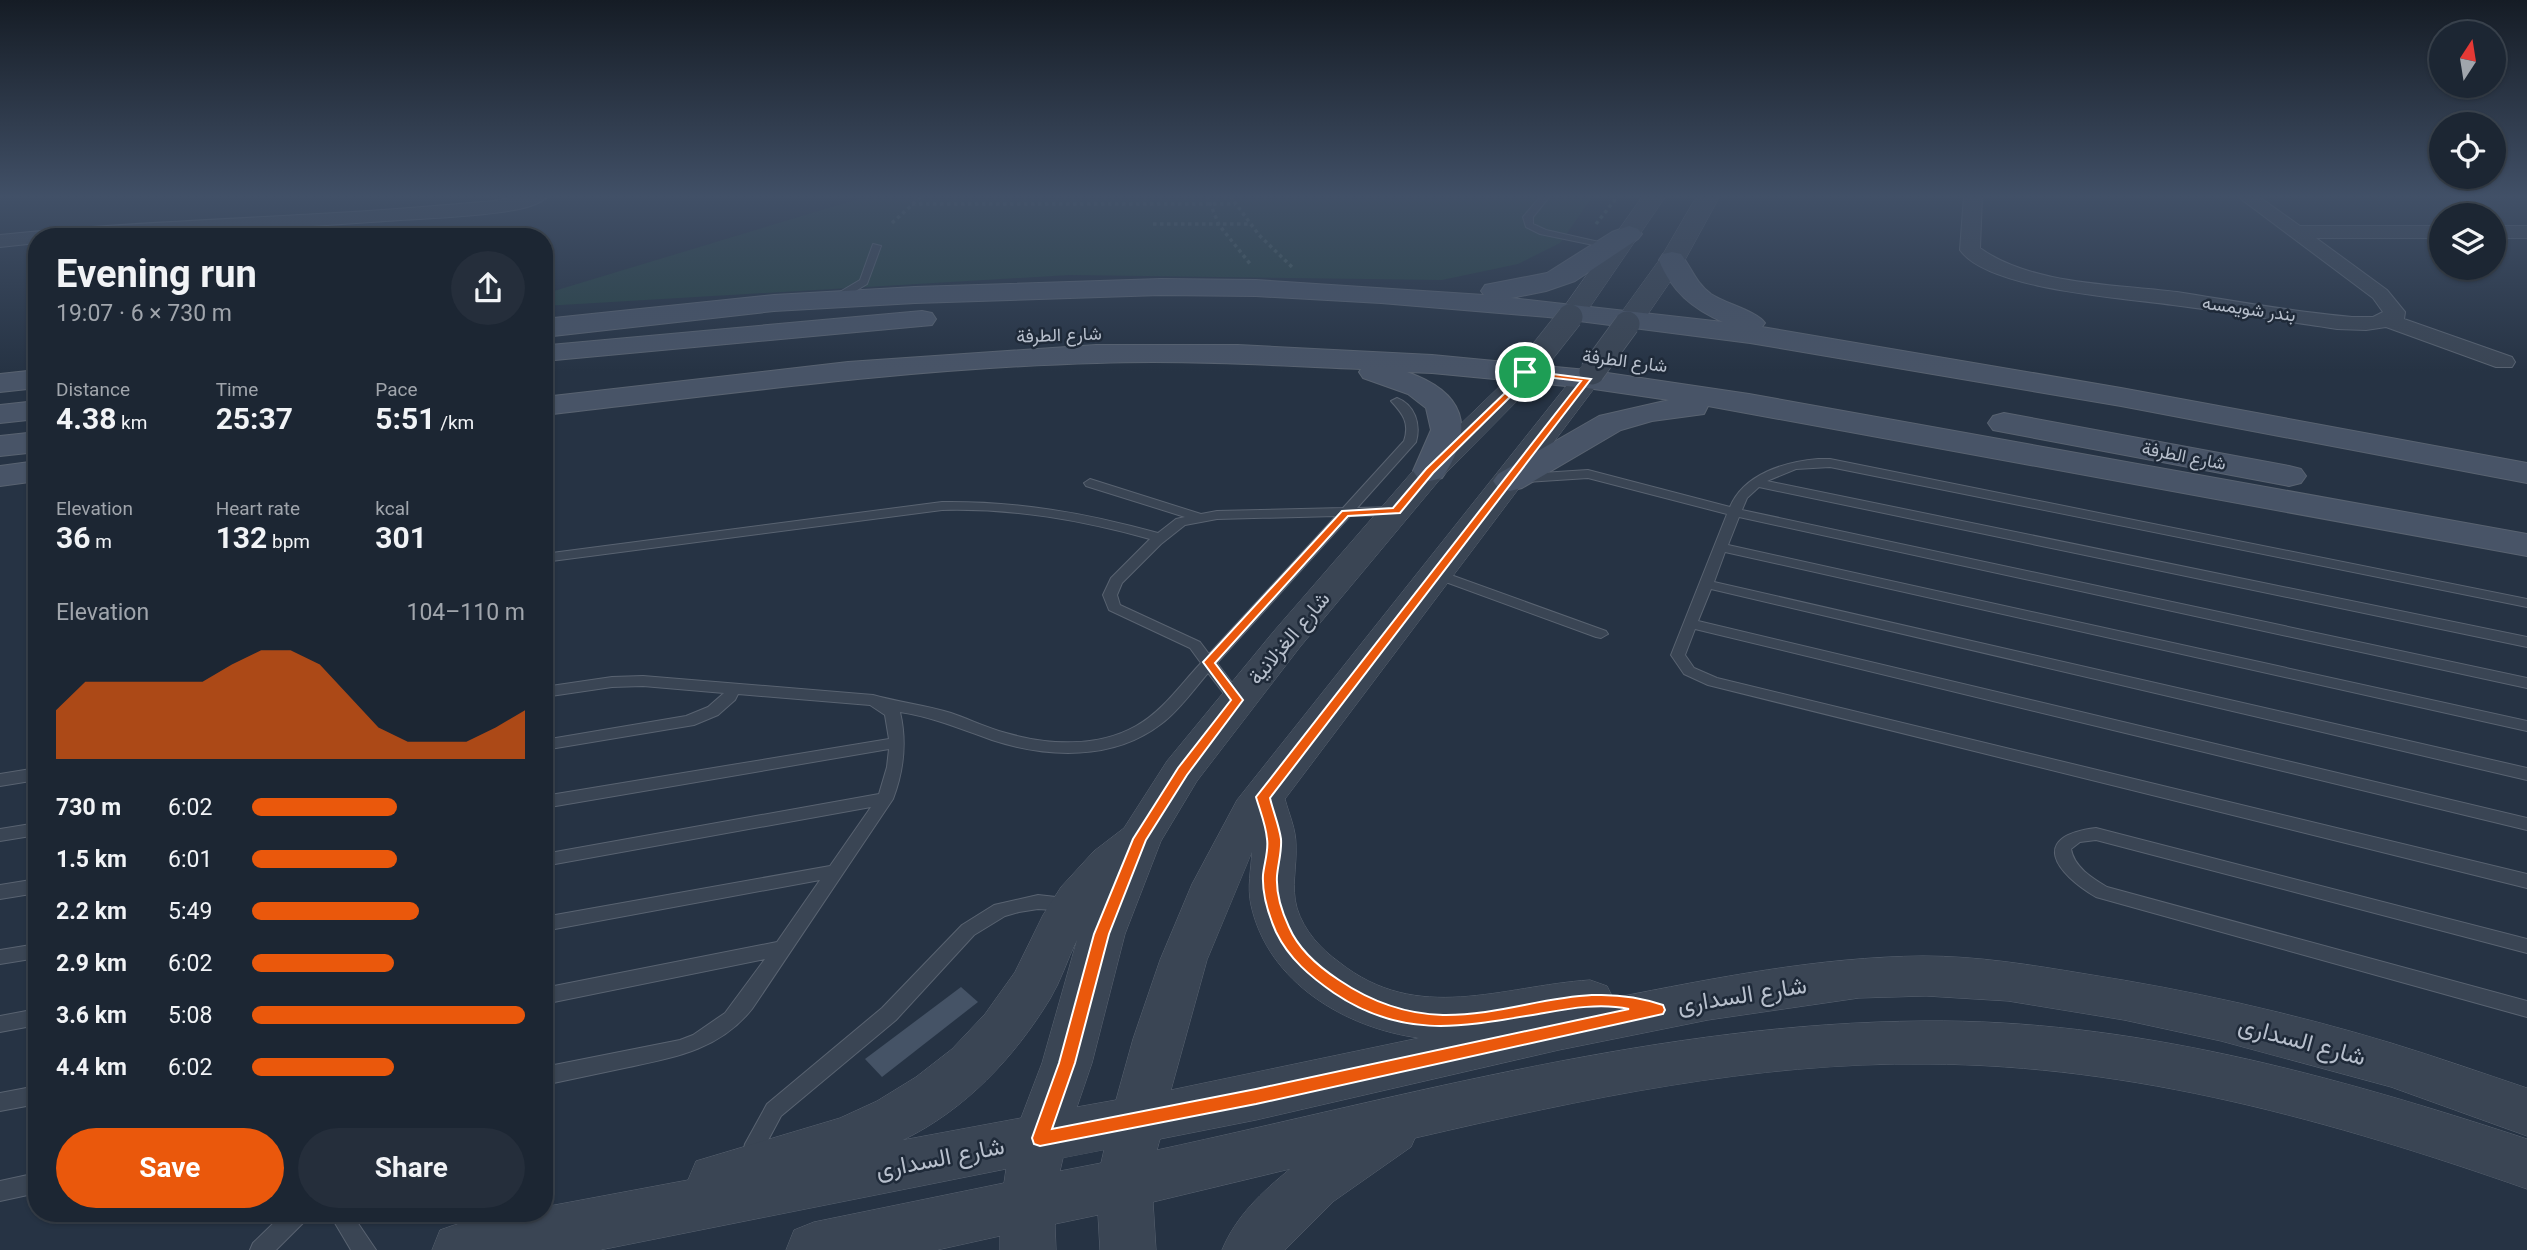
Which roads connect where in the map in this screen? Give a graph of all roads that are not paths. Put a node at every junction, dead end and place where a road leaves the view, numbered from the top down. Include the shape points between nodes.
1 (873, 254) edge
2 (1585, 254) edge
3 (1615, 254) edge
4 (1675, 254) edge
5 (1976, 254) edge
6 (2326, 254) edge
7 (1672, 260) junction
8 (864, 282) junction
9 (908, 295) junction
10 (1381, 295) junction
11 (837, 298) junction
12 (1572, 315) junction
13 (1629, 321) junction
14 (2389, 321) junction
15 (553, 327) edge
16 (553, 343) edge
17 (553, 353) edge
18 (1881, 356) junction
19 (1304, 357) junction
20 (2504, 362) dead end
21 (1529, 369) junction
22 (1589, 376) junction
23 (28, 380) edge
24 (0, 383) edge
25 (553, 383) edge
26 (1397, 401) dead end
27 (1749, 403) junction
28 (553, 405) edge
29 (28, 411) edge
30 (0, 414) edge
31 (28, 443) edge
32 (0, 446) edge
33 (1562, 449) junction
34 (1430, 471) junction
35 (28, 472) edge
36 (2527, 472) edge
37 (1588, 474) junction
38 (0, 476) edge
39 (1510, 481) junction
40 (1757, 482) junction
41 (1090, 483) dead end
42 (2527, 490) edge
43 (1396, 511) junction
44 (1733, 512) junction
45 (1345, 513) junction
46 (1200, 518) junction
47 (2527, 524) edge
48 (1160, 538) junction
49 (2527, 545) edge
50 (1719, 547) junction
51 (553, 557) edge
52 (1437, 574) junction
53 (1704, 584) junction
54 (2527, 603) edge
55 (1689, 623) junction
56 (1601, 635) dead end
57 (2527, 642) edge
58 (1209, 662) junction
59 (2527, 683) edge
60 (733, 688) junction
61 (553, 691) edge
62 (1237, 700) junction
63 (884, 705) junction
64 (2527, 726) edge
65 (895, 743) junction
66 (553, 744) edge
67 (2527, 774) edge
68 (28, 775) edge
69 (0, 780) edge
70 (1263, 797) junction
71 (885, 799) junction
72 (553, 800) edge
73 (2527, 824) edge
74 (28, 830) edge
75 (0, 835) edge
76 (1140, 839) junction
77 (553, 858) edge
78 (836, 871) junction
79 (2527, 881) edge
80 (28, 887) edge
81 (0, 892) edge
82 (1073, 905) junction
83 (553, 922) edge
84 (2527, 946) edge
85 (783, 948) junction
86 (28, 952) edge
87 (0, 957) edge
88 (553, 994) edge
89 (2527, 1009) edge
90 (1657, 1010) junction
91 (28, 1019) edge
92 (0, 1024) edge
93 (553, 1074) edge
94 (28, 1097) edge
95 (0, 1102) edge
96 (1423, 1112) junction
97 (2527, 1112) edge
98 (1138, 1120) junction
99 (1040, 1138) junction
100 (2527, 1164) edge
101 (749, 1170) junction
102 (1125, 1184) junction
103 (28, 1185) edge
104 (0, 1191) edge
105 (648, 1214) junction
106 (290, 1222) edge
107 (344, 1222) edge
108 (1028, 1226) edge
109 (261, 1250) edge
110 (365, 1250) edge
111 (460, 1250) edge
112 (814, 1250) edge
113 (1128, 1250) edge
114 (1250, 1250) edge

1 - 8 lane
2 - 10 main road via 1573,271 1521,288
3 - 12 street, شارع الغزلانية
4 - 7 street
5 - 14 street, بندر شويمسه via 2018,273 2066,283 2337,322 2364,325
6 - 14 street via 2380,294 2394,312
7 - 13 street
7 - 18 main road via 1692,294 1725,312
8 - 9 lane
8 - 11 lane
9 - 10 main road via 1175,287
9 - 11 main road
9 - 16 main road
10 - 12 main road
11 - 15 main road
12 - 13 main road
12 - 21 street, شارع الغزلانية, bridge
13 - 18 main road via 1750,334
13 - 22 street, bridge
14 - 20 street
17 - 42 main road, شارع الطرفة via 959,316 1192,310 1364,315 1584,333 1757,357
18 - 36 main road
19 - 21 main road
19 - 28 main road via 1096,354 971,361
19 - 34 main road via 1395,377 1432,397 1447,425
21 - 22 main road
21 - 34 street, شارع الغزلانية
22 - 27 main road
22 - 39 street
23 - 24 main road
25 - 47 main road, شارع الطرفة via 853,348 1010,336 1273,334 1415,342 1584,356 1838,392
26 - 45 lane via 1414,426 1410,442
27 - 33 main road via 1650,412 1610,423
27 - 49 main road
29 - 30 main road
31 - 32 main road
33 - 37 lane
33 - 39 main road
34 - 43 street, شارع الغزلانية
35 - 38 main road
37 - 39 lane
37 - 44 lane
39 - 52 street
40 - 44 lane via 1741,496
40 - 54 lane via 1795,464 1830,463
40 - 57 lane
41 - 46 lane
43 - 45 lane
43 - 62 street, شارع الغزلانية
44 - 50 lane
44 - 59 lane
45 - 46 lane
45 - 58 lane
46 - 48 lane via 1181,522
48 - 51 lane via 1086,516 979,504
48 - 58 lane via 1116,581 1110,595 1114,607 1195,645
50 - 53 lane
50 - 64 lane
52 - 56 lane
52 - 70 street
53 - 55 lane
53 - 67 lane
55 - 73 lane
55 - 79 lane via 1678,655 1700,678
58 - 62 lane
58 - 63 lane via 1142,732 1098,746 1028,744 940,715
60 - 61 lane via 628,681
60 - 63 lane via 860,698
60 - 66 lane via 723,704 689,721
62 - 76 street, شارع الغزلانية via 1182,771
63 - 65 lane via 894,722
65 - 71 lane via 895,772
65 - 72 lane
68 - 69 lane
70 - 90 street via 1274,840 1270,879 1274,906 1283,931 1317,973 1359,1001 1418,1019 1444,1021 1577,1000 1622,1002
70 - 98 street via 1224,860 1196,922
71 - 77 lane
71 - 78 lane
74 - 75 lane
76 - 82 street via 1114,857
76 - 99 street, شارع الغزلانية via 1102,934 1067,1063
78 - 83 lane
78 - 85 lane
80 - 81 lane
82 - 101 street via 1017,1011 972,1064 938,1091 861,1137
82 - 101 lane via 1019,905 1000,910 968,930 889,1014 774,1111 755,1144
84 - 89 lane via 2096,834 2072,837 2063,852 2074,874 2102,892
85 - 88 lane
85 - 93 lane via 737,1013 713,1034 680,1048
86 - 87 lane
90 - 97 street, شارع السدارى via 1859,978 2008,981 2258,1029 2391,1065
90 - 98 street, شارع السدارى
91 - 92 lane
94 - 95 lane
96 - 100 street via 1640,1066 1766,1050 1866,1043 1987,1044 2140,1061 2296,1092
96 - 102 street
96 - 114 street via 1360,1149 1294,1198
98 - 99 street, شارع السدارى
98 - 102 street
99 - 105 street, شارع السدارى
99 - 108 street, شارع الغزلانية
101 - 105 street via 708,1180
102 - 108 street
102 - 113 street
103 - 104 lane
105 - 111 street, شارع السدارى
106 - 109 lane
107 - 110 lane
108 - 112 street

